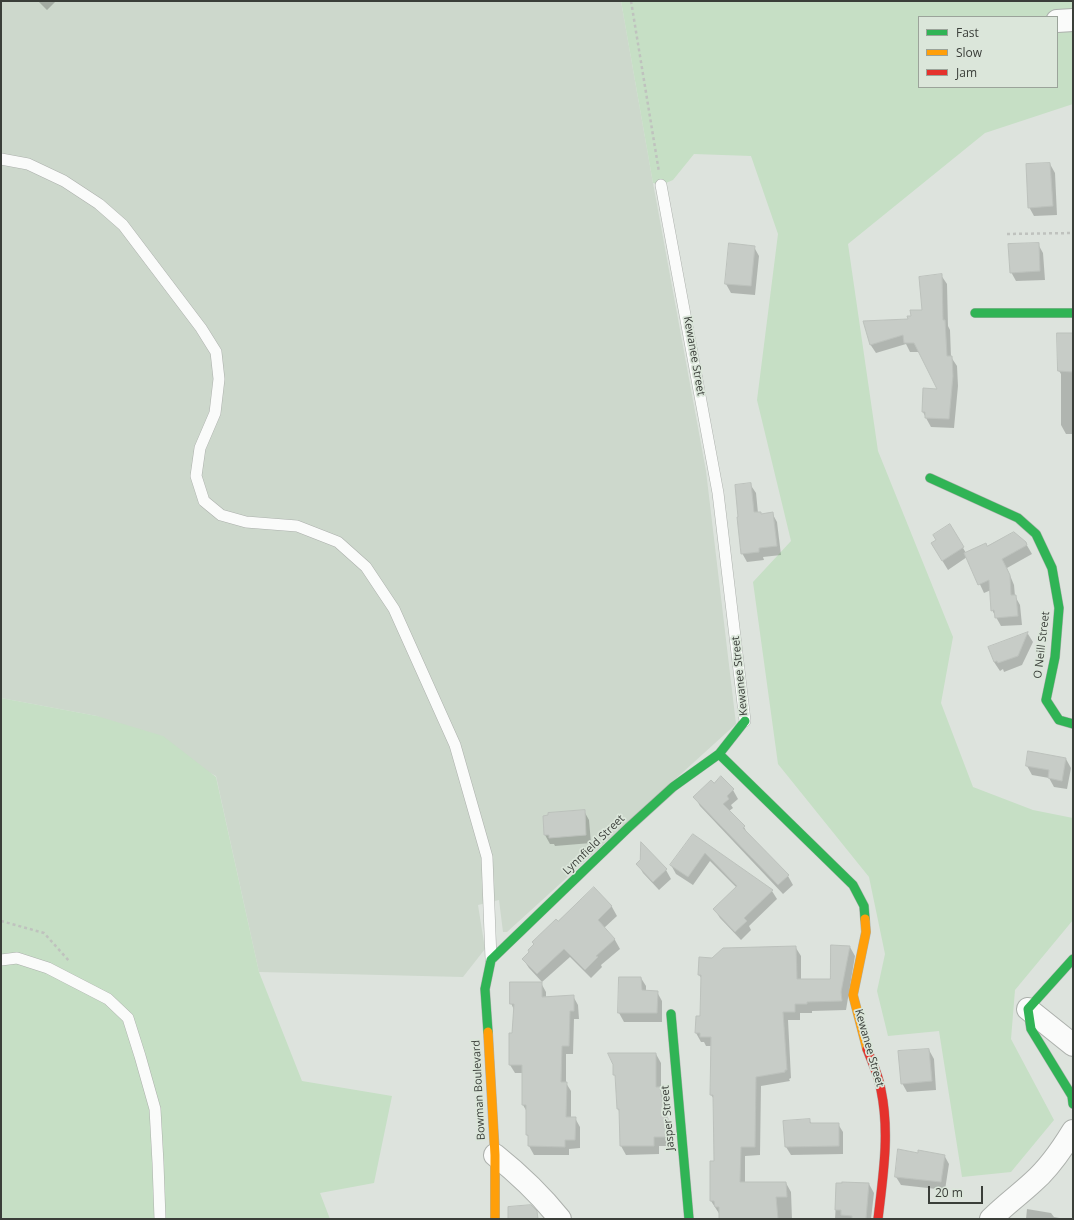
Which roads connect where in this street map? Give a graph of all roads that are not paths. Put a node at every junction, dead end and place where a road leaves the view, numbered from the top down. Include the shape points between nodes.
1 (1073, 20) edge
2 (1058, 21) edge
3 (1, 159) edge
4 (662, 185) road end
5 (975, 313) dead end
6 (1073, 313) edge
7 (930, 478) dead end
8 (745, 721) joint
9 (1073, 724) edge
10 (719, 754) junction
11 (1073, 959) edge
12 (1, 960) edge
13 (490, 960) junction
14 (1028, 1009) junction
15 (671, 1014) dead end
16 (1073, 1045) edge
17 (1073, 1104) edge
18 (1073, 1131) edge
19 (495, 1155) junction
20 (160, 1219) edge
21 (494, 1219) edge
22 (560, 1219) edge
23 (689, 1219) edge
24 (878, 1219) edge
25 (991, 1219) edge

1 - 2 street
3 - 13 lane via 28,164 64,181 99,204 123,226 201,328 216,352 220,380 215,413 200,448 196,476 204,501 221,515 246,522 297,526 338,542 366,567 394,609 455,745 487,857
4 - 8 lane, Kewanee Street via 718,493
5 - 6 street
7 - 9 street, O Neill Street via 1018,518 1036,534 1052,568 1059,608 1055,656 1046,700 1058,720
8 - 10 street, Kewanee Street
10 - 13 street, Lynnfield Street via 673,787
10 - 24 street, Kewanee Street via 854,885 864,906 866,932 854,995 864,1042 881,1088 886,1121
11 - 14 street
12 - 20 lane via 17,958 48,968 108,999 128,1018 155,1110
13 - 19 street, Bowman Boulevard via 485,989
14 - 16 street
14 - 17 street via 1031,1029 1072,1096
15 - 23 street, Jasper Street
18 - 25 street via 1061,1150 1034,1181
19 - 21 street, Bowman Boulevard
19 - 22 street via 543,1198

